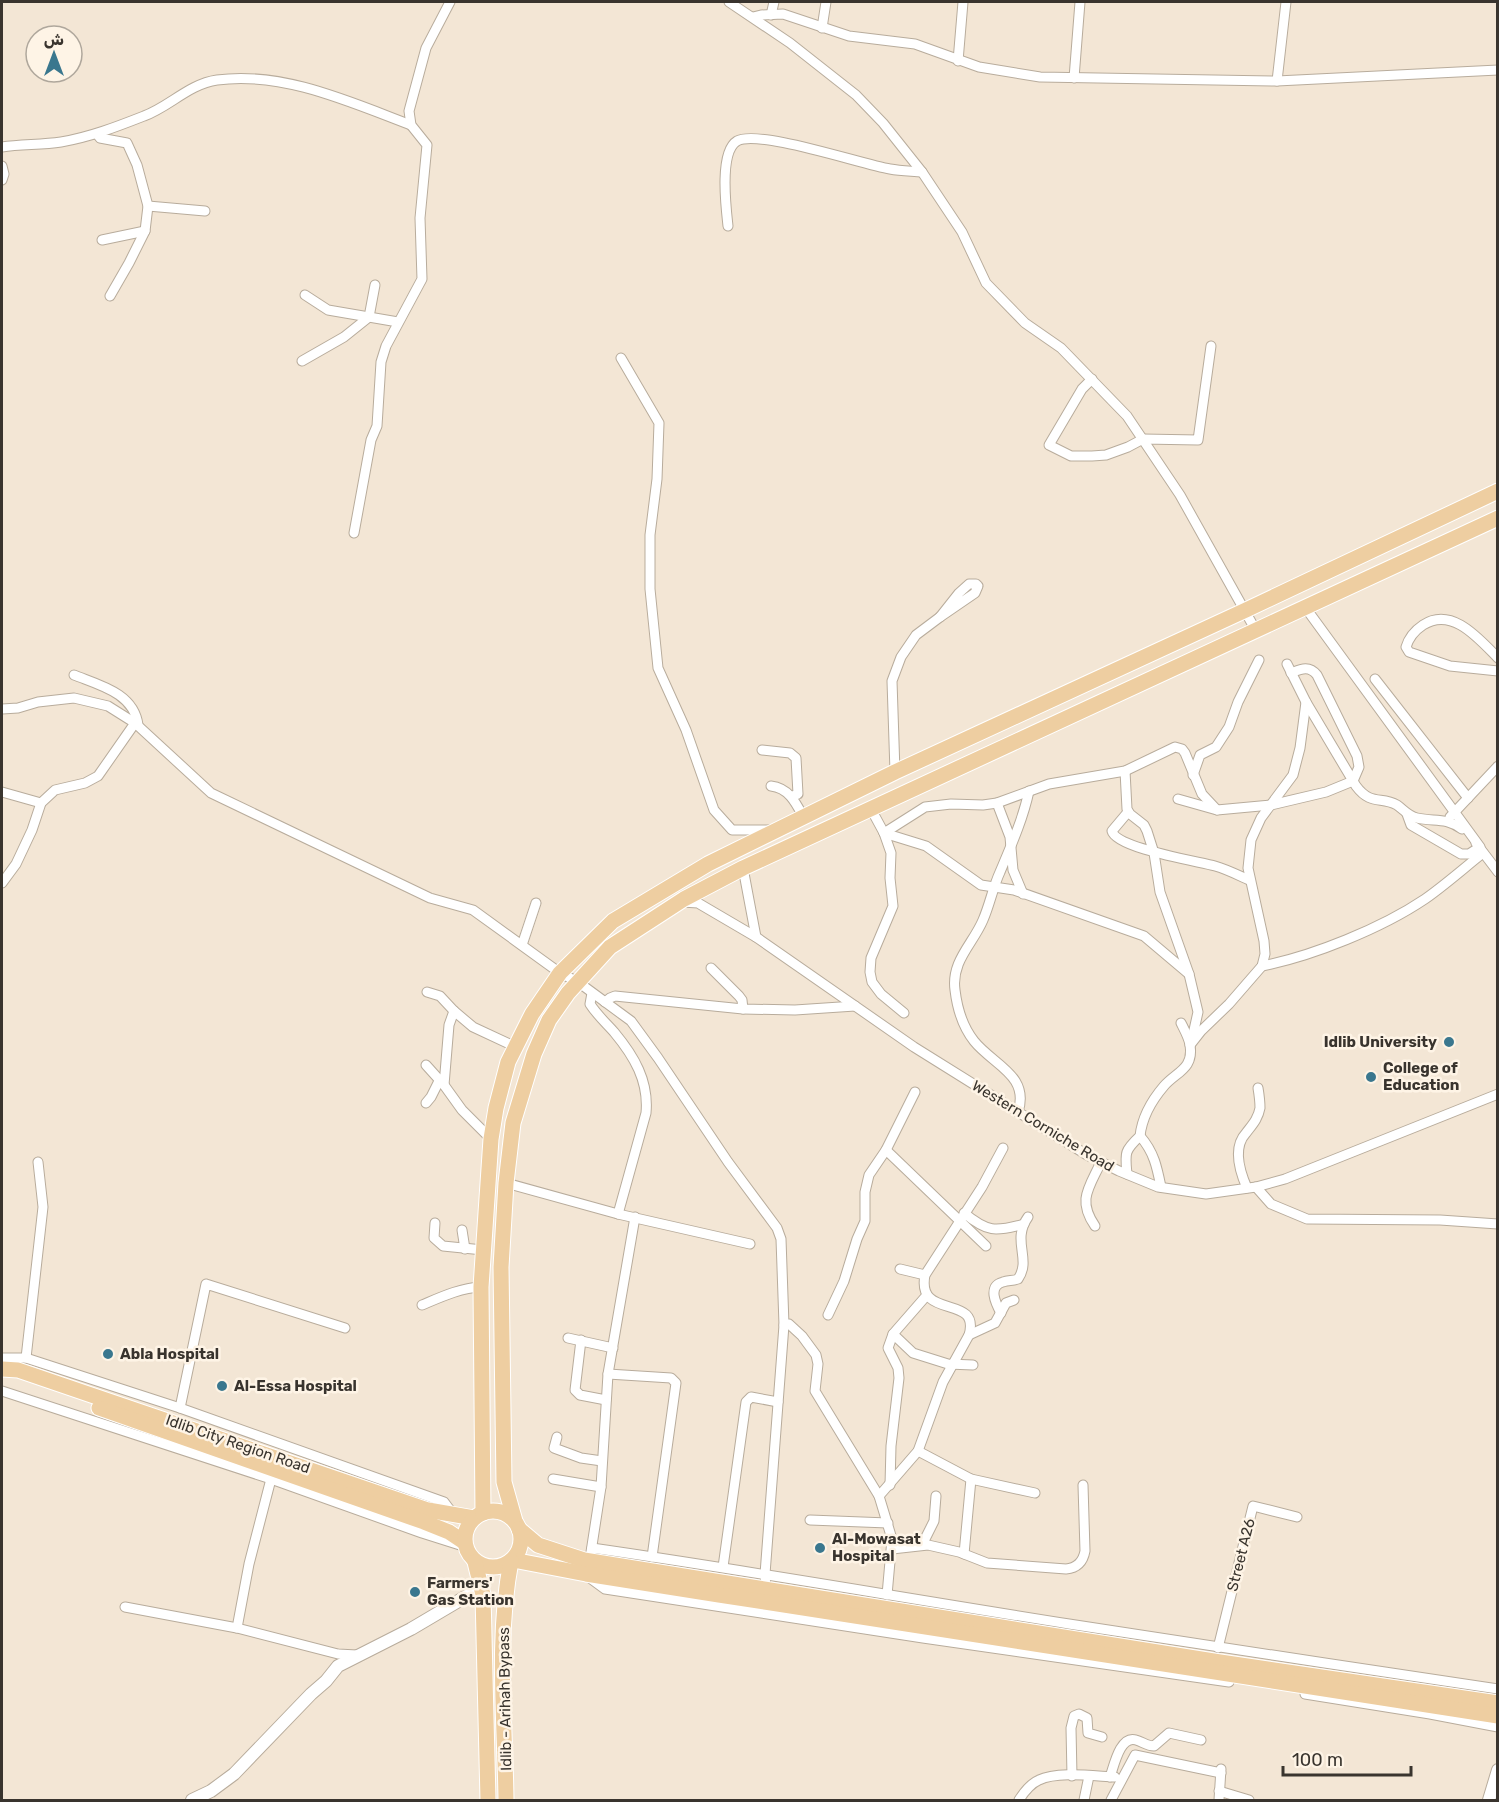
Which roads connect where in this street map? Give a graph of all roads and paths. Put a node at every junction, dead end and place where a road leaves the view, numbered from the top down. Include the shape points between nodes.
1 (450, 2) edge
2 (729, 2) edge
3 (774, 2) edge
4 (826, 2) edge
5 (963, 2) edge
6 (1080, 2) edge
7 (1286, 2) edge
8 (771, 15) junction
9 (753, 17) junction
10 (822, 28) junction
11 (958, 61) junction
12 (1497, 70) edge
13 (1074, 78) junction
14 (1277, 81) junction
15 (411, 125) junction
16 (97, 134) junction
17 (2, 147) edge
18 (2, 166) edge
19 (922, 172) junction
20 (2, 180) edge
21 (148, 206) junction
22 (204, 211) dead end
23 (728, 226) dead end
24 (145, 231) junction
25 (102, 240) dead end
26 (375, 285) dead end
27 (305, 295) dead end
28 (110, 296) dead end
29 (369, 317) junction
30 (398, 322) junction
31 (1211, 346) dead end
32 (621, 358) dead end
33 (302, 361) dead end
34 (1092, 379) junction
35 (1143, 439) junction
36 (1497, 491) edge
37 (1497, 518) edge
38 (354, 533) dead end
39 (1305, 607) junction
40 (1246, 610) junction
41 (940, 617) dead end
42 (1255, 629) junction
43 (1497, 658) edge
44 (1259, 660) dead end
45 (1496, 668) edge
46 (74, 675) dead end
47 (1375, 679) dead end
48 (1306, 702) junction
49 (2, 709) edge
50 (136, 724) junction
51 (762, 750) dead end
52 (1497, 765) edge
53 (1125, 771) junction
54 (895, 772) junction
55 (1193, 775) junction
56 (1353, 781) junction
57 (771, 786) dead end
58 (1029, 791) junction
59 (2, 792) edge
60 (793, 796) junction
61 (1468, 798) junction
62 (1178, 799) dead end
63 (41, 802) junction
64 (997, 803) junction
65 (1271, 805) junction
66 (872, 809) junction
67 (1217, 810) junction
68 (1128, 812) junction
69 (1407, 814) junction
70 (1450, 817) junction
71 (804, 818) junction
72 (783, 828) junction
73 (884, 833) junction
74 (1012, 848) junction
75 (1482, 850) junction
76 (1154, 853) junction
77 (743, 868) junction
78 (1497, 872) edge
79 (1249, 880) junction
80 (2, 883) edge
81 (994, 888) junction
82 (1023, 894) junction
83 (679, 902) junction
84 (536, 903) dead end
85 (756, 937) junction
86 (522, 945) junction
87 (1263, 966) junction
88 (711, 968) dead end
89 (560, 973) junction
90 (1189, 974) junction
91 (578, 982) junction
92 (427, 992) dead end
93 (592, 993) junction
94 (605, 1002) junction
95 (855, 1006) junction
96 (743, 1009) junction
97 (454, 1011) junction
98 (904, 1013) dead end
99 (1181, 1023) dead end
100 (1190, 1045) junction
101 (516, 1047) junction
102 (426, 1065) dead end
103 (442, 1082) junction
104 (1258, 1088) dead end
105 (915, 1092) dead end
106 (1497, 1095) edge
107 (426, 1103) dead end
108 (1018, 1112) junction
109 (1140, 1136) junction
110 (491, 1139) junction
111 (1003, 1148) dead end
112 (886, 1150) junction
113 (39, 1162) dead end
114 (1101, 1162) junction
115 (1127, 1174) junction
116 (506, 1183) junction
117 (1161, 1187) junction
118 (1252, 1188) junction
119 (618, 1214) junction
120 (635, 1217) junction
121 (961, 1217) junction
122 (435, 1223) dead end
123 (1497, 1224) edge
124 (1095, 1226) dead end
125 (462, 1230) dead end
126 (750, 1244) dead end
127 (986, 1246) dead end
128 (465, 1249) junction
129 (483, 1250) junction
130 (900, 1269) dead end
131 (926, 1275) junction
132 (481, 1287) junction
133 (927, 1295) junction
134 (1014, 1300) dead end
135 (422, 1305) dead end
136 (1000, 1313) junction
137 (828, 1315) dead end
138 (784, 1325) junction
139 (345, 1328) dead end
140 (893, 1334) junction
141 (969, 1335) junction
142 (568, 1338) dead end
143 (580, 1340) junction
144 (613, 1348) junction
145 (910, 1351) junction
146 (2, 1358) edge
147 (26, 1358) junction
148 (953, 1365) junction
149 (973, 1365) dead end
150 (898, 1368) junction
151 (2, 1369) edge
152 (608, 1374) junction
153 (2, 1377) edge
154 (2, 1391) edge
155 (606, 1400) junction
156 (778, 1402) junction
157 (180, 1408) junction
158 (556, 1437) dead end
159 (918, 1451) junction
160 (602, 1461) junction
161 (271, 1479) junction
162 (552, 1479) dead end
163 (971, 1479) junction
164 (890, 1485) junction
165 (1083, 1485) dead end
166 (601, 1487) junction
167 (1035, 1493) dead end
168 (879, 1496) junction
169 (936, 1497) dead end
170 (453, 1514) junction
171 (478, 1516) junction
172 (1296, 1516) dead end
173 (810, 1520) dead end
174 (888, 1522) junction
175 (517, 1525) junction
176 (465, 1544) junction
177 (922, 1545) junction
178 (892, 1549) junction
179 (964, 1554) junction
180 (652, 1557) junction
181 (512, 1561) junction
182 (589, 1561) junction
183 (476, 1562) junction
184 (723, 1567) junction
185 (766, 1581) junction
186 (482, 1587) junction
187 (887, 1595) junction
188 (125, 1607) dead end
189 (237, 1628) junction
190 (1218, 1648) junction
191 (357, 1655) junction
192 (1497, 1689) edge
193 (1497, 1703) edge
194 (1497, 1716) edge
195 (1497, 1727) edge
196 (1102, 1737) dead end
197 (1201, 1740) dead end
198 (1497, 1770) edge
199 (1072, 1776) junction
200 (1089, 1776) junction
201 (1110, 1777) junction
202 (1123, 1777) junction
203 (1219, 1796) edge
204 (192, 1800) edge
205 (488, 1800) edge
206 (506, 1800) edge
207 (1019, 1800) edge
208 (1084, 1800) edge
209 (1111, 1800) edge
210 (1249, 1800) edge
211 (1490, 1800) edge

1 - 15 street via 426,48 409,111
2 - 9 street
3 - 8 street
4 - 10 street
5 - 11 street
6 - 13 street
7 - 14 street
8 - 9 street
8 - 10 street
9 - 19 street via 856,95
10 - 11 street via 849,36 915,44
11 - 13 street via 1040,77
12 - 14 street
13 - 14 street
15 - 16 street via 290,84 244,78 214,80 152,113
15 - 30 street via 427,145 420,218 422,279
16 - 17 street
16 - 21 street via 127,143
18 - 20 street
19 - 23 street via 890,169 795,145 751,138 736,142 727,161
19 - 34 street via 962,232 986,283 1025,323 1061,348
21 - 22 street
21 - 24 street
24 - 25 street
24 - 28 street
26 - 29 street
27 - 29 street via 328,310
29 - 30 street
29 - 33 street
30 - 38 street via 381,362 377,426 370,440
31 - 35 street via 1198,440
32 - 72 street via 659,423 650,535 650,589 658,668 686,730 714,810 732,830
34 - 35 street via 1128,416
34 - 35 street via 1049,445 1071,456 1092,456 1118,451
35 - 40 street
36 - 40 main road
37 - 39 main road
39 - 42 main road
39 - 70 street
40 - 42 street
40 - 54 main road
41 - 54 street via 916,636 901,657 892,681
42 - 66 main road
43 - 45 street via 1471,632 1447,619 1425,624 1412,634 1406,647 1409,652 1450,666
44 - 55 street via 1229,727 1216,747 1200,755
46 - 50 street via 116,692 130,705
47 - 61 street
48 - 56 street
48 - 56 street via 1289,668 1311,669 1317,675 1357,756 1359,767
48 - 65 street via 1293,775
49 - 50 street via 74,698 108,706
50 - 63 street via 98,776 55,790
50 - 86 street via 211,793 430,898 473,910
51 - 60 street via 790,753 796,758 798,794
52 - 61 street
53 - 55 street via 1175,747 1185,753
53 - 58 street via 1057,782
53 - 68 street
54 - 71 main road
55 - 67 street via 1202,794
56 - 65 street
56 - 69 street via 1368,798 1395,804
57 - 60 street
58 - 64 street
58 - 74 street
59 - 63 street
60 - 71 street
61 - 70 street
62 - 67 street
63 - 80 street via 16,864
64 - 73 street via 925,807
64 - 74 street
65 - 67 street
65 - 79 street via 1251,840
66 - 73 street
66 - 77 main road
68 - 76 street via 1146,828
68 - 76 street via 1113,828 1113,837
69 - 70 street via 1415,818
69 - 75 street via 1411,825 1461,854
70 - 75 street
71 - 72 main road
72 - 89 main road via 708,864 613,921
73 - 81 street via 926,846 973,882
73 - 98 street via 892,859 893,906 870,972 881,994
74 - 81 street
74 - 82 street via 1013,870
75 - 78 street
75 - 87 street via 1442,886 1406,910 1311,954
76 - 79 street via 1217,867
76 - 90 street via 1160,892
77 - 83 main road
77 - 85 street
79 - 87 street via 1264,941
81 - 82 street
81 - 108 street via 982,922 957,967 955,991 960,1014 973,1040 1017,1083 1021,1100
82 - 90 street via 1144,936
83 - 85 street, Western Corniche Road via 698,903
83 - 91 main road via 610,947
84 - 86 street
85 - 95 street, Western Corniche Road
86 - 89 street
87 - 100 street
88 - 96 street via 739,996
89 - 91 street
89 - 101 main road via 532,1014
90 - 100 street via 1198,1012
91 - 93 street
91 - 116 main road via 549,1020 534,1054 513,1123
92 - 97 street via 440,996
93 - 94 street
93 - 119 street via 590,1004 636,1063 646,1096
94 - 96 street via 615,996
94 - 138 street via 638,1030 777,1228 782,1250
95 - 96 street
95 - 108 street, Western Corniche Road
97 - 101 street via 473,1027
97 - 103 street
99 - 100 street
100 - 109 street via 1188,1063 1164,1085 1142,1121
101 - 110 main road via 508,1062
102 - 103 street
103 - 107 street
103 - 110 street via 462,1110
104 - 118 street via 1260,1107 1239,1147 1239,1162
105 - 112 street
106 - 118 street, Western Corniche Road via 1285,1179
108 - 114 street, Western Corniche Road
109 - 115 street via 1125,1155
109 - 117 street via 1155,1158
110 - 129 main road
111 - 121 street
112 - 121 street
112 - 137 street via 869,1174 865,1221
113 - 147 street via 43,1207
114 - 115 street, Western Corniche Road
114 - 124 street via 1084,1200
115 - 117 street, Western Corniche Road
116 - 119 street
116 - 175 main road via 501,1267 504,1482
117 - 118 street, Western Corniche Road via 1206,1194
118 - 123 street via 1271,1204 1307,1219
119 - 120 street
120 - 126 street
120 - 144 street
121 - 127 street
121 - 131 street
121 - 136 street via 987,1229 1002,1229 1026,1221 1020,1245 1023,1272 1018,1279 998,1284 993,1295
122 - 128 street via 437,1242
125 - 128 street
128 - 129 street
129 - 132 main road
130 - 131 street
131 - 133 street
132 - 135 street via 455,1291
132 - 171 main road
133 - 140 street
133 - 141 street via 936,1303 968,1316
134 - 136 street via 1006,1303
136 - 141 street via 995,1323
138 - 156 street
138 - 168 street via 789,1324 802,1336 816,1356 815,1391
139 - 157 street via 206,1284
140 - 145 street
140 - 150 street via 888,1348
141 - 148 street
142 - 143 street
143 - 144 street
143 - 155 street via 575,1390 580,1395
144 - 152 street
145 - 148 street
145 - 150 street
146 - 147 street
147 - 157 street
148 - 149 street
148 - 159 street
150 - 164 street
151 - 170 main road, Idlib City Region Road via 18,1370 428,1510
152 - 155 street
152 - 180 street via 671,1378 676,1383
153 - 176 main road, Idlib City Region Road via 424,1522 449,1532
154 - 161 street
155 - 160 street
156 - 184 street via 752,1397 746,1402
156 - 185 street
157 - 170 street via 444,1502
158 - 160 street via 554,1448
159 - 163 street
159 - 164 street
160 - 166 street
161 - 176 street via 422,1533
161 - 189 street
162 - 166 street
163 - 167 street
163 - 179 street
164 - 168 street
165 - 179 street via 1085,1551 1075,1568 987,1563
166 - 182 street
168 - 174 street
169 - 177 street via 934,1521
170 - 171 main road, Idlib City Region Road
171 - 175 main road via 497,1511
171 - 176 main road via 467,1526
172 - 190 street, Street A26 via 1253,1506
173 - 174 street
174 - 178 street
175 - 181 main road via 521,1545
175 - 182 main road via 538,1545
176 - 183 main road
177 - 178 street
177 - 179 street
178 - 187 street
180 - 182 street
180 - 184 street
181 - 182 main road
181 - 183 main road via 496,1568
181 - 206 main road, Idlib - Arihah Bypass via 504,1598
182 - 185 main road
182 - 194 main road
182 - 195 street via 605,1589 1240,1683
183 - 186 main road, Idlib - Arihah Bypass
184 - 185 street
185 - 187 street
185 - 193 main road via 1221,1662
186 - 191 street
186 - 205 main road, Idlib - Arihah Bypass
187 - 190 street
188 - 189 street
189 - 191 street via 338,1654
190 - 192 street
191 - 204 street via 338,1666 234,1774
196 - 199 street via 1088,1734 1087,1718 1074,1716
197 - 201 street via 1169,1733 1154,1746 1128,1740 1121,1747
198 - 211 street
199 - 200 street
199 - 207 street via 1036,1781
200 - 201 street
200 - 208 street
201 - 202 street
202 - 203 street via 1135,1755 1221,1770
202 - 209 street
203 - 210 street

